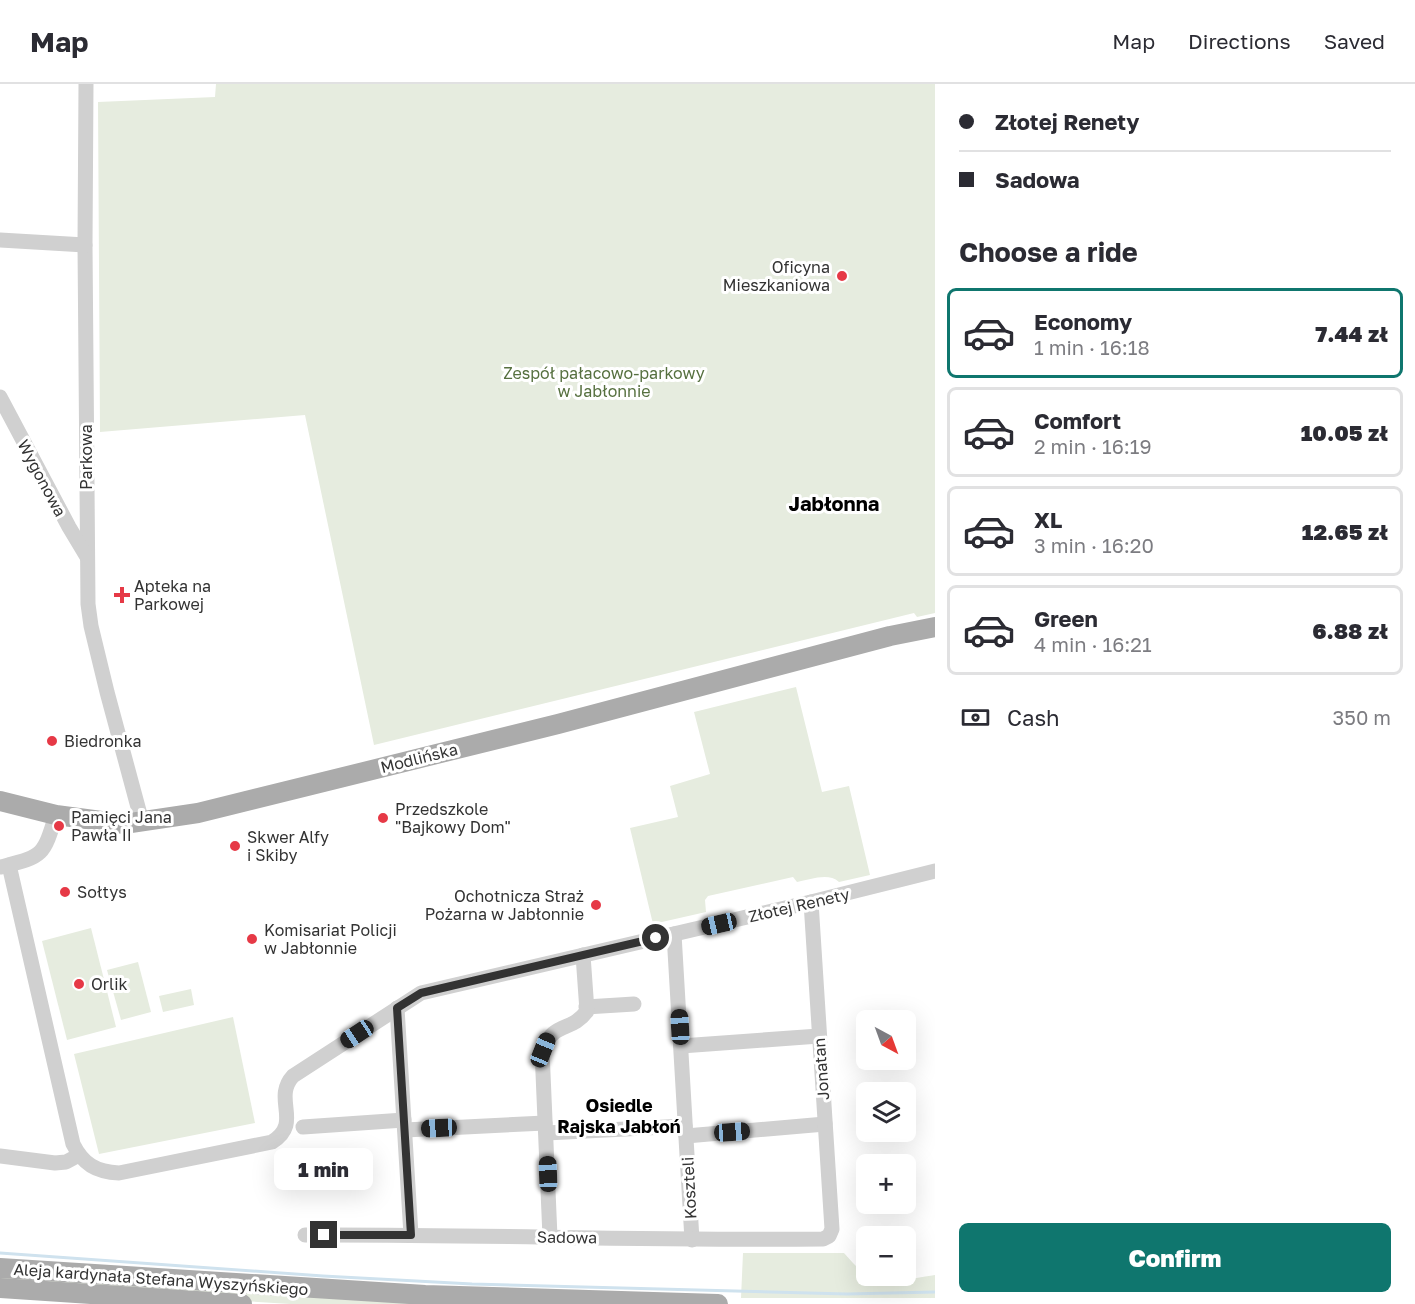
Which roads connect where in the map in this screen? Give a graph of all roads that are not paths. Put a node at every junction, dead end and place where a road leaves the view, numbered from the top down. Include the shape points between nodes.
1 (86, 84) edge
2 (0, 240) edge
3 (85, 245) junction
4 (0, 398) edge
5 (87, 557) junction
6 (935, 627) edge
7 (935, 641) edge
8 (835, 652) junction
9 (0, 801) edge
10 (56, 815) junction
11 (142, 822) junction
12 (4, 866) edge
13 (935, 871) edge
14 (811, 902) junction
15 (674, 934) junction
16 (583, 955) junction
17 (634, 1004) dead end
18 (586, 1006) junction
19 (397, 1008) junction
20 (819, 1036) junction
21 (681, 1046) junction
22 (825, 1124) junction
23 (405, 1125) junction
24 (303, 1127) dead end
25 (546, 1128) junction
26 (686, 1131) junction
27 (79, 1155) junction
28 (0, 1156) edge
29 (304, 1235) dead end
30 (411, 1235) junction
31 (830, 1236) joint
32 (550, 1237) junction
33 (692, 1240) junction
34 (0, 1268) edge
35 (0, 1288) edge
36 (242, 1304) edge
37 (718, 1304) edge

1 - 3 street, Parkowa
2 - 3 street
3 - 5 street, Parkowa
4 - 5 street, Wygonowa
5 - 11 street, Parkowa via 91,626
6 - 8 main road, Modlińska
7 - 8 main road, Modlińska
8 - 11 main road, Modlińska via 202,813
9 - 10 main road, Modlińska
10 - 11 main road, Modlińska via 113,823
10 - 12 street via 40,855
12 - 27 street
13 - 14 street, Złotej Renety
14 - 15 street, Złotej Renety
14 - 20 street, Jonatan
15 - 16 street, Złotej Renety
15 - 21 street, Koszteli
16 - 18 street
16 - 19 street, Złotej Renety via 421,993
17 - 18 street
18 - 25 street via 581,1019 547,1038 543,1050
19 - 23 street
19 - 27 street, Złotej Renety via 289,1081 285,1092 287,1125 272,1142 119,1173 98,1170
20 - 21 street
20 - 22 street, Jonatan
21 - 26 street, Koszteli
22 - 26 street, Koszteli
22 - 31 street, Jonatan
23 - 24 street, Koszteli
23 - 25 street, Koszteli
23 - 30 street
25 - 26 street, Koszteli
25 - 32 street
26 - 33 street, Koszteli
27 - 28 street via 55,1163
29 - 30 street, Sadowa
30 - 32 street, Sadowa
31 - 33 street, Sadowa
32 - 33 street, Sadowa
34 - 37 main road, Aleja kardynała Stefana Wyszyńskiego via 425,1295
35 - 36 main road, Aleja kardynała Stefana Wyszyńskiego

